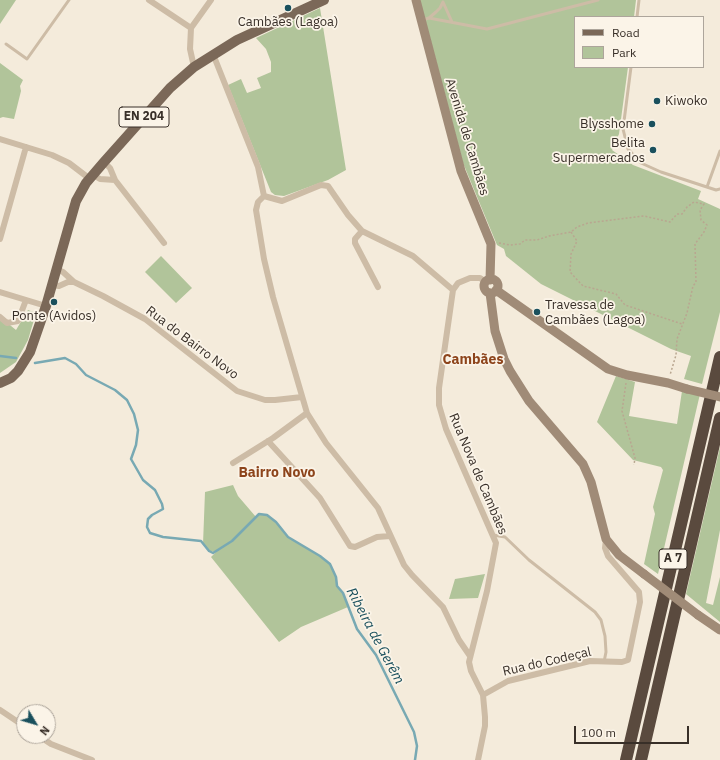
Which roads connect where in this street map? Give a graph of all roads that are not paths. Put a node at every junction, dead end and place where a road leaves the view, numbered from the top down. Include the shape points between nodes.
1 (69, 0) edge
2 (149, 0) edge
3 (211, 0) edge
4 (324, 0) edge
5 (416, 0) edge
6 (598, 0) edge
7 (639, 0) edge
8 (443, 1) edge
9 (637, 16) edge
10 (424, 19) junction
11 (452, 22) junction
12 (191, 28) junction
13 (6, 44) dead end
14 (213, 54) junction
15 (194, 67) junction
16 (631, 68) edge
17 (0, 139) edge
18 (26, 147) junction
19 (720, 151) edge
20 (104, 162) junction
21 (91, 177) junction
22 (115, 180) junction
23 (707, 187) junction
24 (720, 189) edge
25 (264, 196) junction
26 (362, 232) junction
27 (0, 239) edge
28 (164, 244) dead end
29 (56, 269) junction
30 (488, 281) junction
31 (74, 282) junction
32 (51, 284) junction
33 (378, 287) dead end
34 (453, 290) junction
35 (0, 292) edge
36 (493, 292) junction
37 (26, 300) junction
38 (46, 306) junction
39 (0, 317) edge
40 (720, 357) edge
41 (1, 384) edge
42 (302, 397) junction
43 (720, 397) edge
44 (307, 413) junction
45 (720, 418) edge
46 (268, 441) junction
47 (233, 463) dead end
48 (493, 535) junction
49 (390, 536) junction
50 (606, 539) junction
51 (720, 630) edge
52 (470, 656) junction
53 (604, 662) junction
54 (483, 695) junction
55 (0, 710) edge
56 (16, 721) edge
57 (51, 744) edge
58 (92, 760) edge
59 (478, 760) edge
60 (626, 760) edge
61 (641, 760) edge

1 - 13 lane via 27,58
2 - 12 street
3 - 12 street
4 - 14 main road, EN 204 via 237,40
5 - 10 street, Avenida de Cambães
6 - 11 lane via 487,29
7 - 9 lane
8 - 10 lane via 440,8
8 - 11 lane
10 - 11 lane
10 - 30 street, Avenida de Cambães via 461,171 491,244
12 - 15 street via 190,49
14 - 15 main road, EN 204
14 - 25 street via 258,168
15 - 20 main road, EN 204 via 170,88
16 - 23 lane via 623,130 628,149 641,163
17 - 18 street
18 - 21 street via 52,155
18 - 27 street
19 - 23 lane
20 - 21 main road, EN 204
20 - 22 street
21 - 22 street
21 - 29 main road, EN 204 via 76,201
22 - 28 street
23 - 24 lane
25 - 26 street via 282,201 321,185 328,186
25 - 42 street via 258,202 256,210 264,259
26 - 33 street via 355,239 355,243
26 - 34 street via 413,256
29 - 31 street, Rua do Bairro Novo via 64,272
29 - 32 main road, EN 204
30 - 34 street via 470,278 458,283
30 - 36 street via 497,284
31 - 32 street via 59,286
31 - 42 street, Rua do Bairro Novo via 145,319 237,391 265,400
32 - 38 main road, EN 204
34 - 48 street, Rua Nova de Cambães via 440,372 439,404 446,429
35 - 37 street
36 - 43 street, bridge via 518,304 600,364 627,375
36 - 50 street via 495,331 504,358 529,400 583,464 591,482
37 - 38 street
37 - 39 street via 18,321 7,323
38 - 41 main road, EN 204 via 30,352 18,371
40 - 60 highway, A 7
42 - 44 street
44 - 46 street
44 - 49 street via 326,443 378,508
45 - 61 highway, A 7
46 - 47 street
46 - 49 street via 320,498 350,546 355,547 377,537
48 - 52 street, Rua Nova de Cambães via 495,550
48 - 53 lane via 505,537 529,560 595,612 601,620 605,636
49 - 52 street via 412,575 443,607
50 - 51 street, bridge via 619,555
50 - 53 street, Rua do Codeçal via 605,548 608,556 637,589 640,596 630,657 622,662
52 - 54 street via 469,666
53 - 54 street, Rua do Codeçal via 590,661 508,680
54 - 59 street via 486,726
55 - 56 street
57 - 58 street

